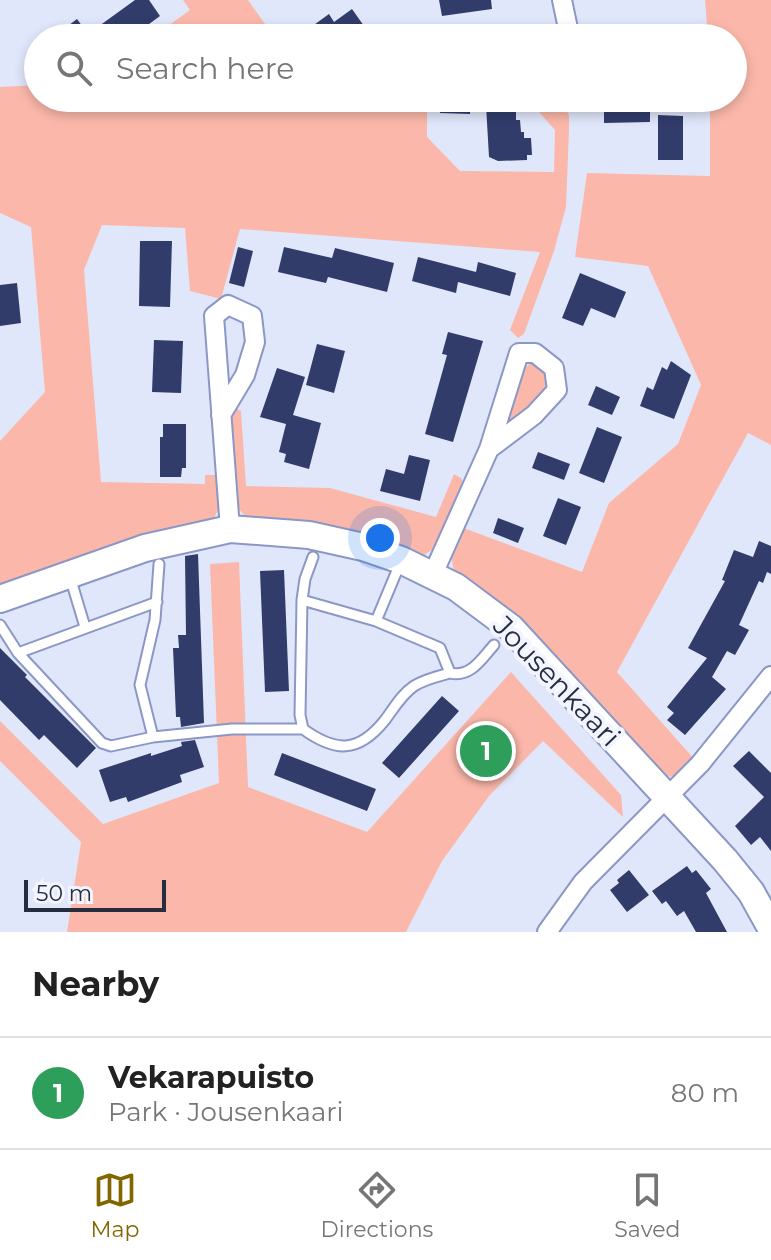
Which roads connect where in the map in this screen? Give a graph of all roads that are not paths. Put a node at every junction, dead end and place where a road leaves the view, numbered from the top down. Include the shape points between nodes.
1 (562, 0) edge
2 (567, 24) edge
3 (221, 415) junction
4 (489, 449) junction
5 (230, 529) junction
6 (313, 557) dead end
7 (401, 560) junction
8 (159, 564) dead end
9 (433, 574) junction
10 (69, 575) junction
11 (0, 599) edge
12 (302, 600) junction
13 (157, 602) junction
14 (376, 621) junction
15 (0, 625) edge
16 (85, 627) junction
17 (494, 645) dead end
18 (18, 653) junction
19 (450, 673) junction
20 (771, 676) edge
21 (303, 729) junction
22 (153, 737) junction
23 (667, 798) junction
24 (771, 928) edge
25 (547, 932) edge

1 - 2 street
3 - 3 street via 245,375 255,342 252,316 228,305 214,316
3 - 5 street
4 - 4 street via 557,390 554,368 535,353 519,353
4 - 9 street
5 - 7 street, Jousenkaari via 309,535
5 - 10 street, Jousenkaari via 145,548
6 - 12 lane
7 - 9 street, Jousenkaari
7 - 14 lane
8 - 13 lane
9 - 23 street, Jousenkaari via 511,628
10 - 11 street, Jousenkaari
10 - 16 lane
12 - 14 lane
12 - 21 lane
13 - 16 lane
13 - 22 lane via 140,685
14 - 19 lane via 440,648
15 - 18 lane
16 - 18 lane
17 - 19 lane via 469,671
18 - 22 lane via 102,743 111,746
19 - 21 lane via 413,687 383,723 353,745 335,747
20 - 23 street
21 - 22 lane
23 - 24 street, Jousenkaari via 751,892
23 - 25 street via 583,882

